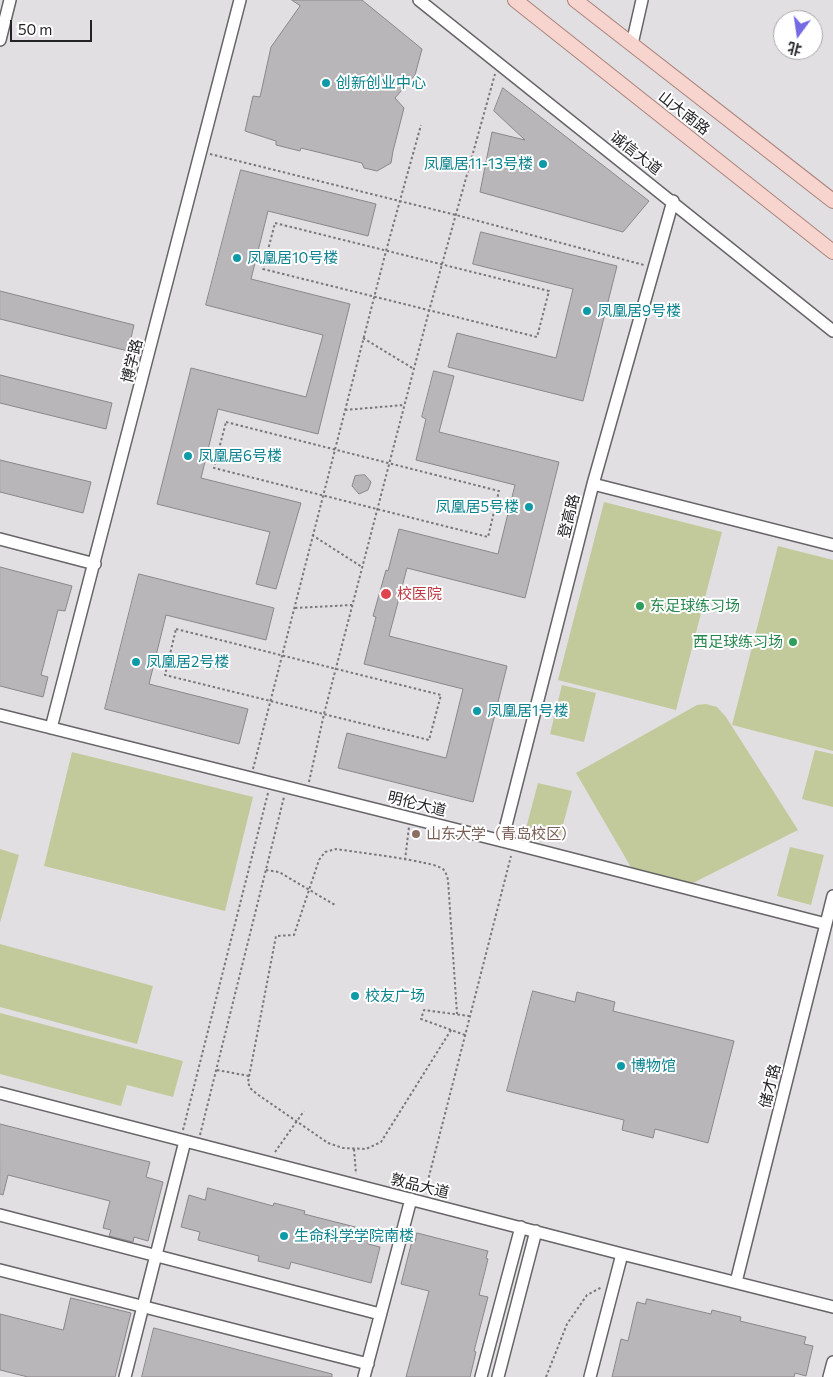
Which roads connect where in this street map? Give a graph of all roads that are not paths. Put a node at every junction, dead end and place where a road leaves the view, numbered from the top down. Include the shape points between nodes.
1 (10, 0) edge
2 (240, 0) edge
3 (419, 0) edge
4 (514, 0) edge
5 (575, 0) edge
6 (642, 0) edge
7 (0, 40) edge
8 (632, 44) junction
9 (673, 201) junction
10 (833, 201) edge
11 (833, 252) edge
12 (833, 331) edge
13 (593, 484) junction
14 (0, 539) edge
15 (833, 545) edge
16 (95, 564) junction
17 (0, 715) edge
18 (51, 728) junction
19 (502, 841) junction
20 (833, 896) edge
21 (826, 924) junction
22 (0, 1093) edge
23 (183, 1141) junction
24 (411, 1199) junction
25 (0, 1215) edge
26 (521, 1227) junction
27 (536, 1231) junction
28 (622, 1254) junction
29 (155, 1256) junction
30 (0, 1270) edge
31 (736, 1282) junction
32 (143, 1306) junction
33 (833, 1307) edge
34 (380, 1314) junction
35 (833, 1362) edge
36 (368, 1364) junction
37 (125, 1377) edge
38 (364, 1377) edge
39 (481, 1377) edge
40 (498, 1377) edge
41 (590, 1377) edge
42 (829, 1377) edge

1 - 7 street
2 - 16 street, 博学路
3 - 9 street, 诚信大道
4 - 11 main road, 山大南路
5 - 8 main road, 山大南路
6 - 8 street
8 - 10 main road, 山大南路
9 - 12 street, 诚信大道
9 - 13 street, 登高路
13 - 15 street
13 - 19 street, 登高路
14 - 16 street
16 - 18 street, 博学路
17 - 18 street, 明伦大道
18 - 19 street, 明伦大道
19 - 21 street, 明伦大道
20 - 21 street, 储才路
21 - 31 street, 储才路
22 - 23 street, 敦品大道
23 - 24 street, 敦品大道
23 - 29 street
24 - 26 street, 敦品大道
24 - 34 street
25 - 29 street
26 - 27 street, 敦品大道
26 - 39 street
27 - 28 street, 敦品大道
27 - 40 street
28 - 31 street, 敦品大道
28 - 41 street
29 - 32 street
29 - 34 street
30 - 32 street
31 - 33 street, 敦品大道
32 - 36 street
32 - 37 street
34 - 36 street
35 - 42 street
36 - 38 street

